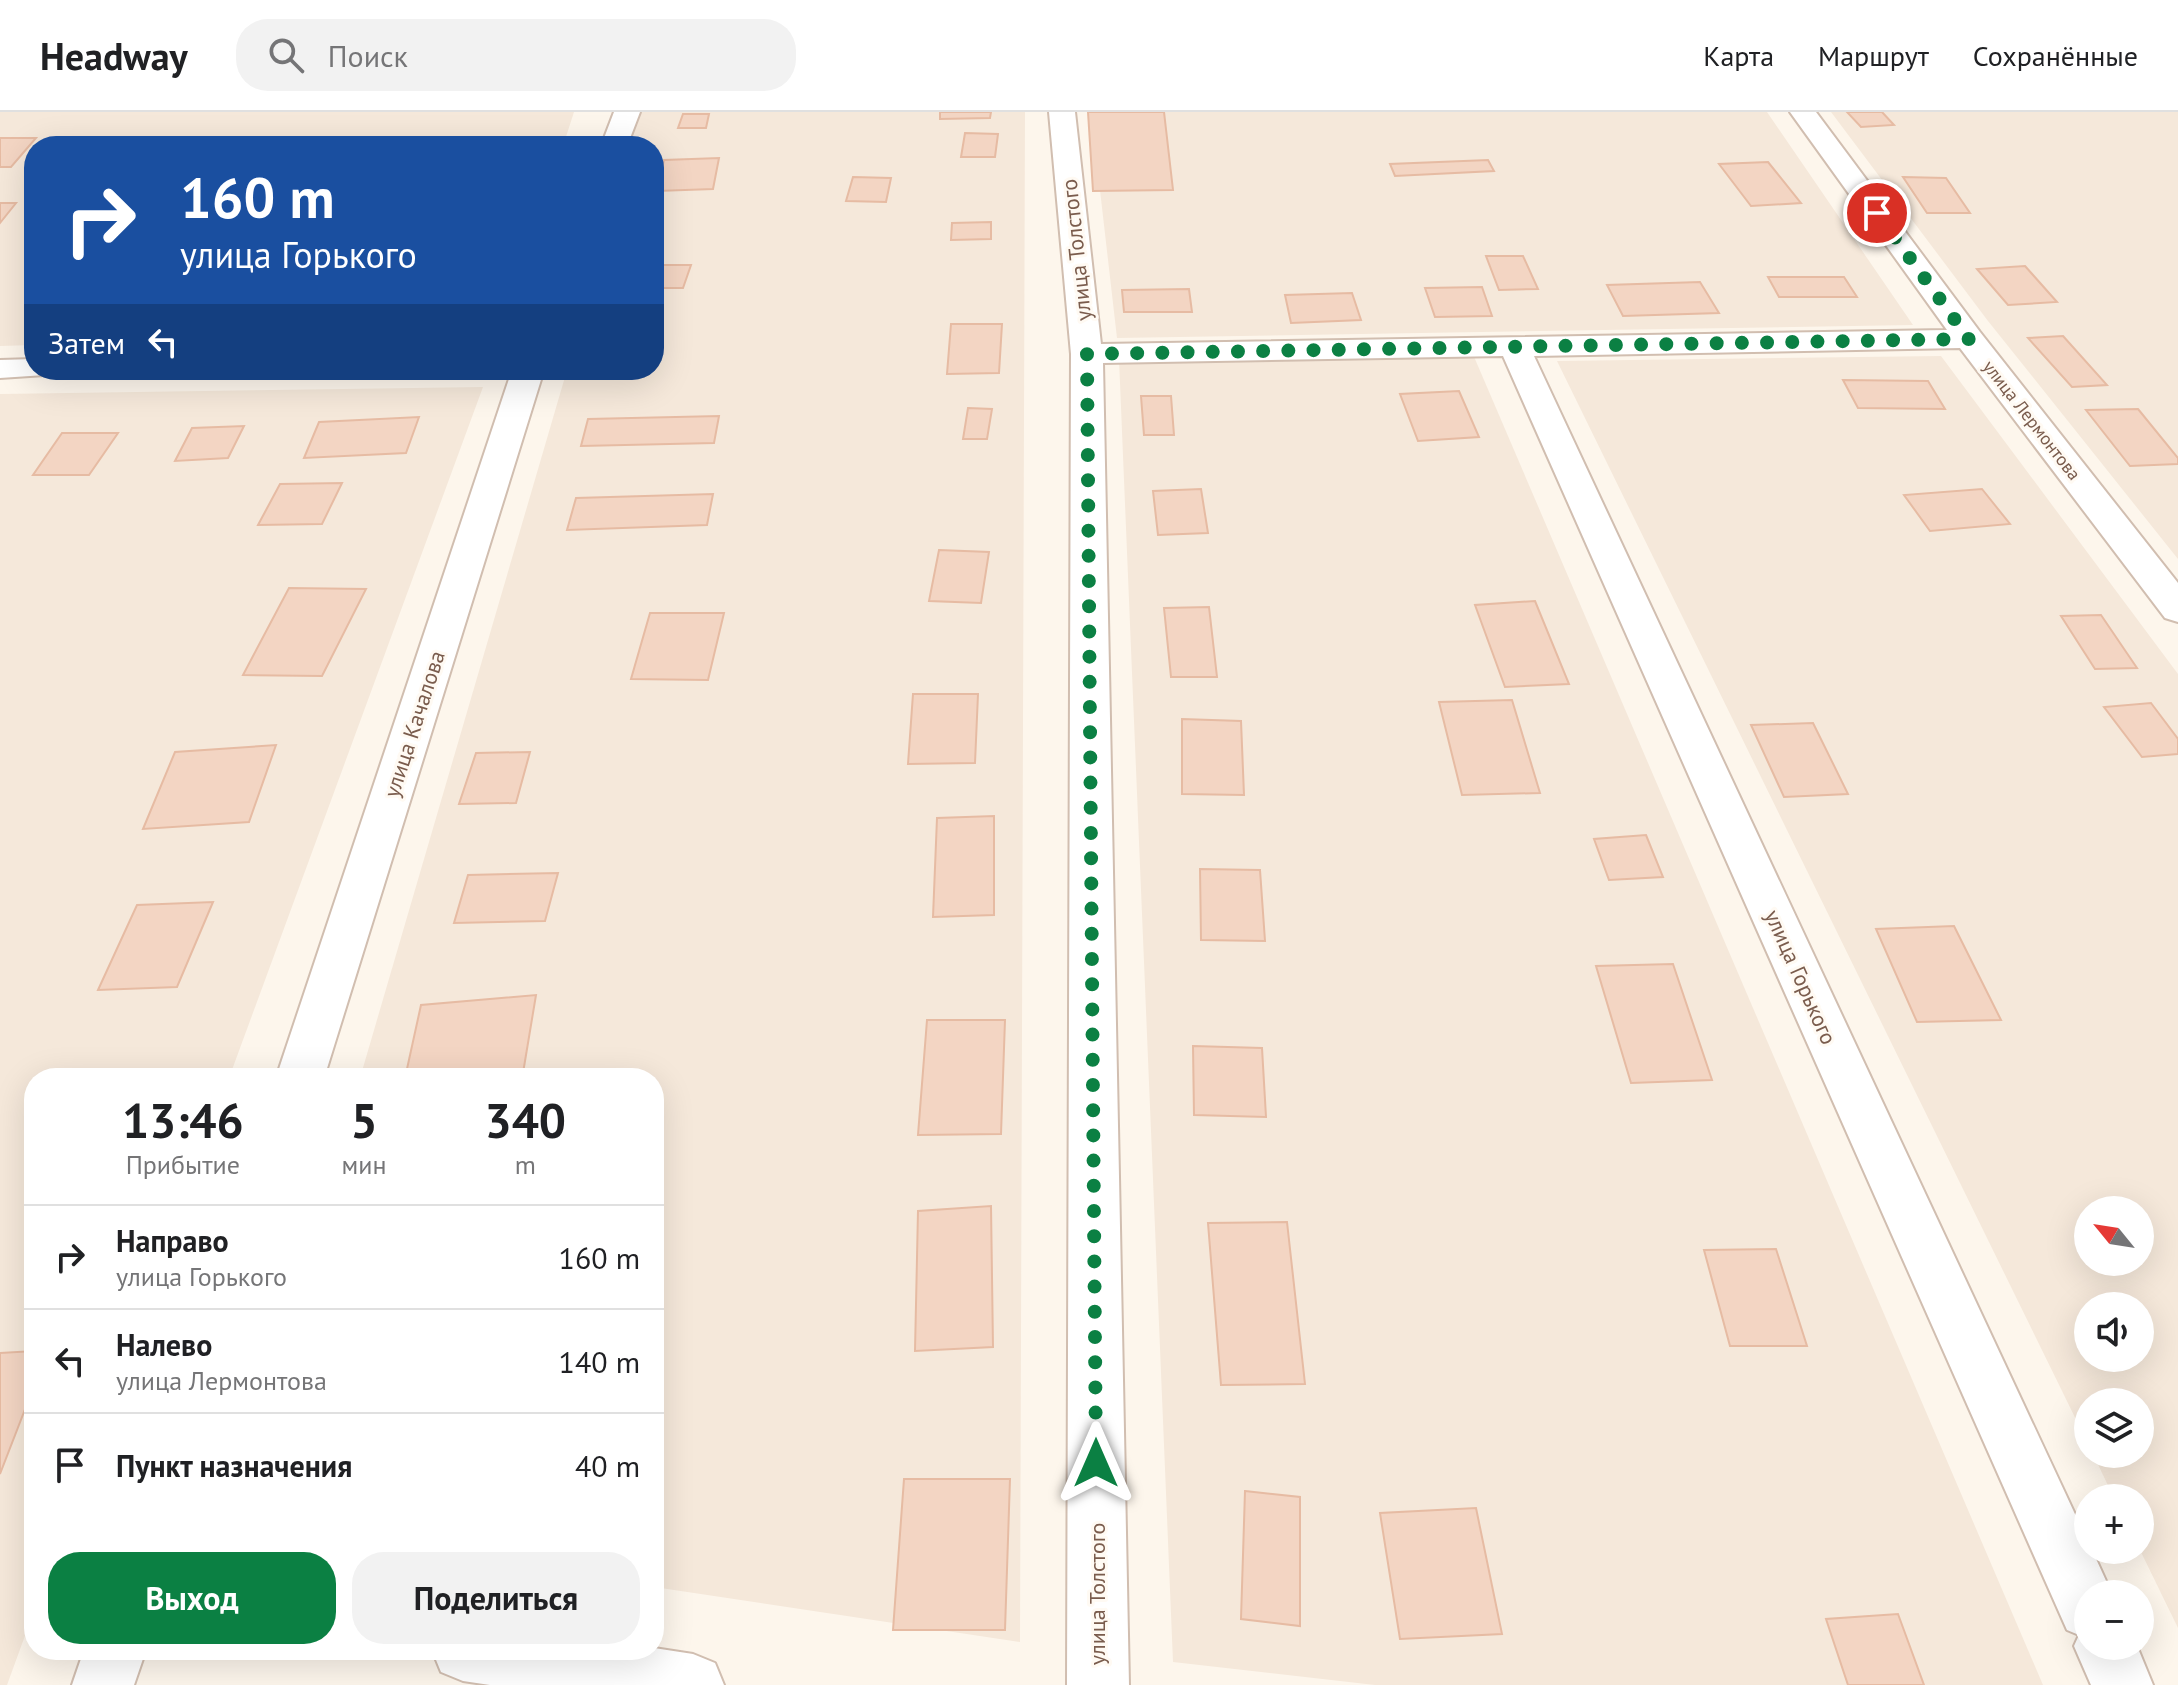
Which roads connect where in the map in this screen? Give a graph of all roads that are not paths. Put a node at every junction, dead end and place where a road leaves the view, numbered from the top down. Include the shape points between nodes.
1 (627, 112) edge
2 (1062, 112) edge
3 (1803, 112) edge
4 (618, 136) edge
5 (1969, 339) junction
6 (1514, 346) junction
7 (1087, 354) junction
8 (24, 368) edge
9 (0, 369) edge
10 (525, 380) edge
11 (2178, 609) edge
12 (303, 1068) edge
13 (2075, 1580) edge
14 (112, 1660) edge
15 (529, 1660) edge
16 (2111, 1660) edge
17 (103, 1685) edge
18 (693, 1685) edge
19 (1098, 1685) edge
20 (2122, 1685) edge

1 - 4 street
2 - 7 street, улица Толстого
3 - 5 street, улица Лермонтова
5 - 6 street
5 - 11 street, улица Лермонтова
6 - 7 street
6 - 13 street, улица Горького
7 - 19 street, улица Толстого
8 - 9 street
10 - 12 street, улица Качалова
14 - 17 street
15 - 18 street
16 - 20 street

